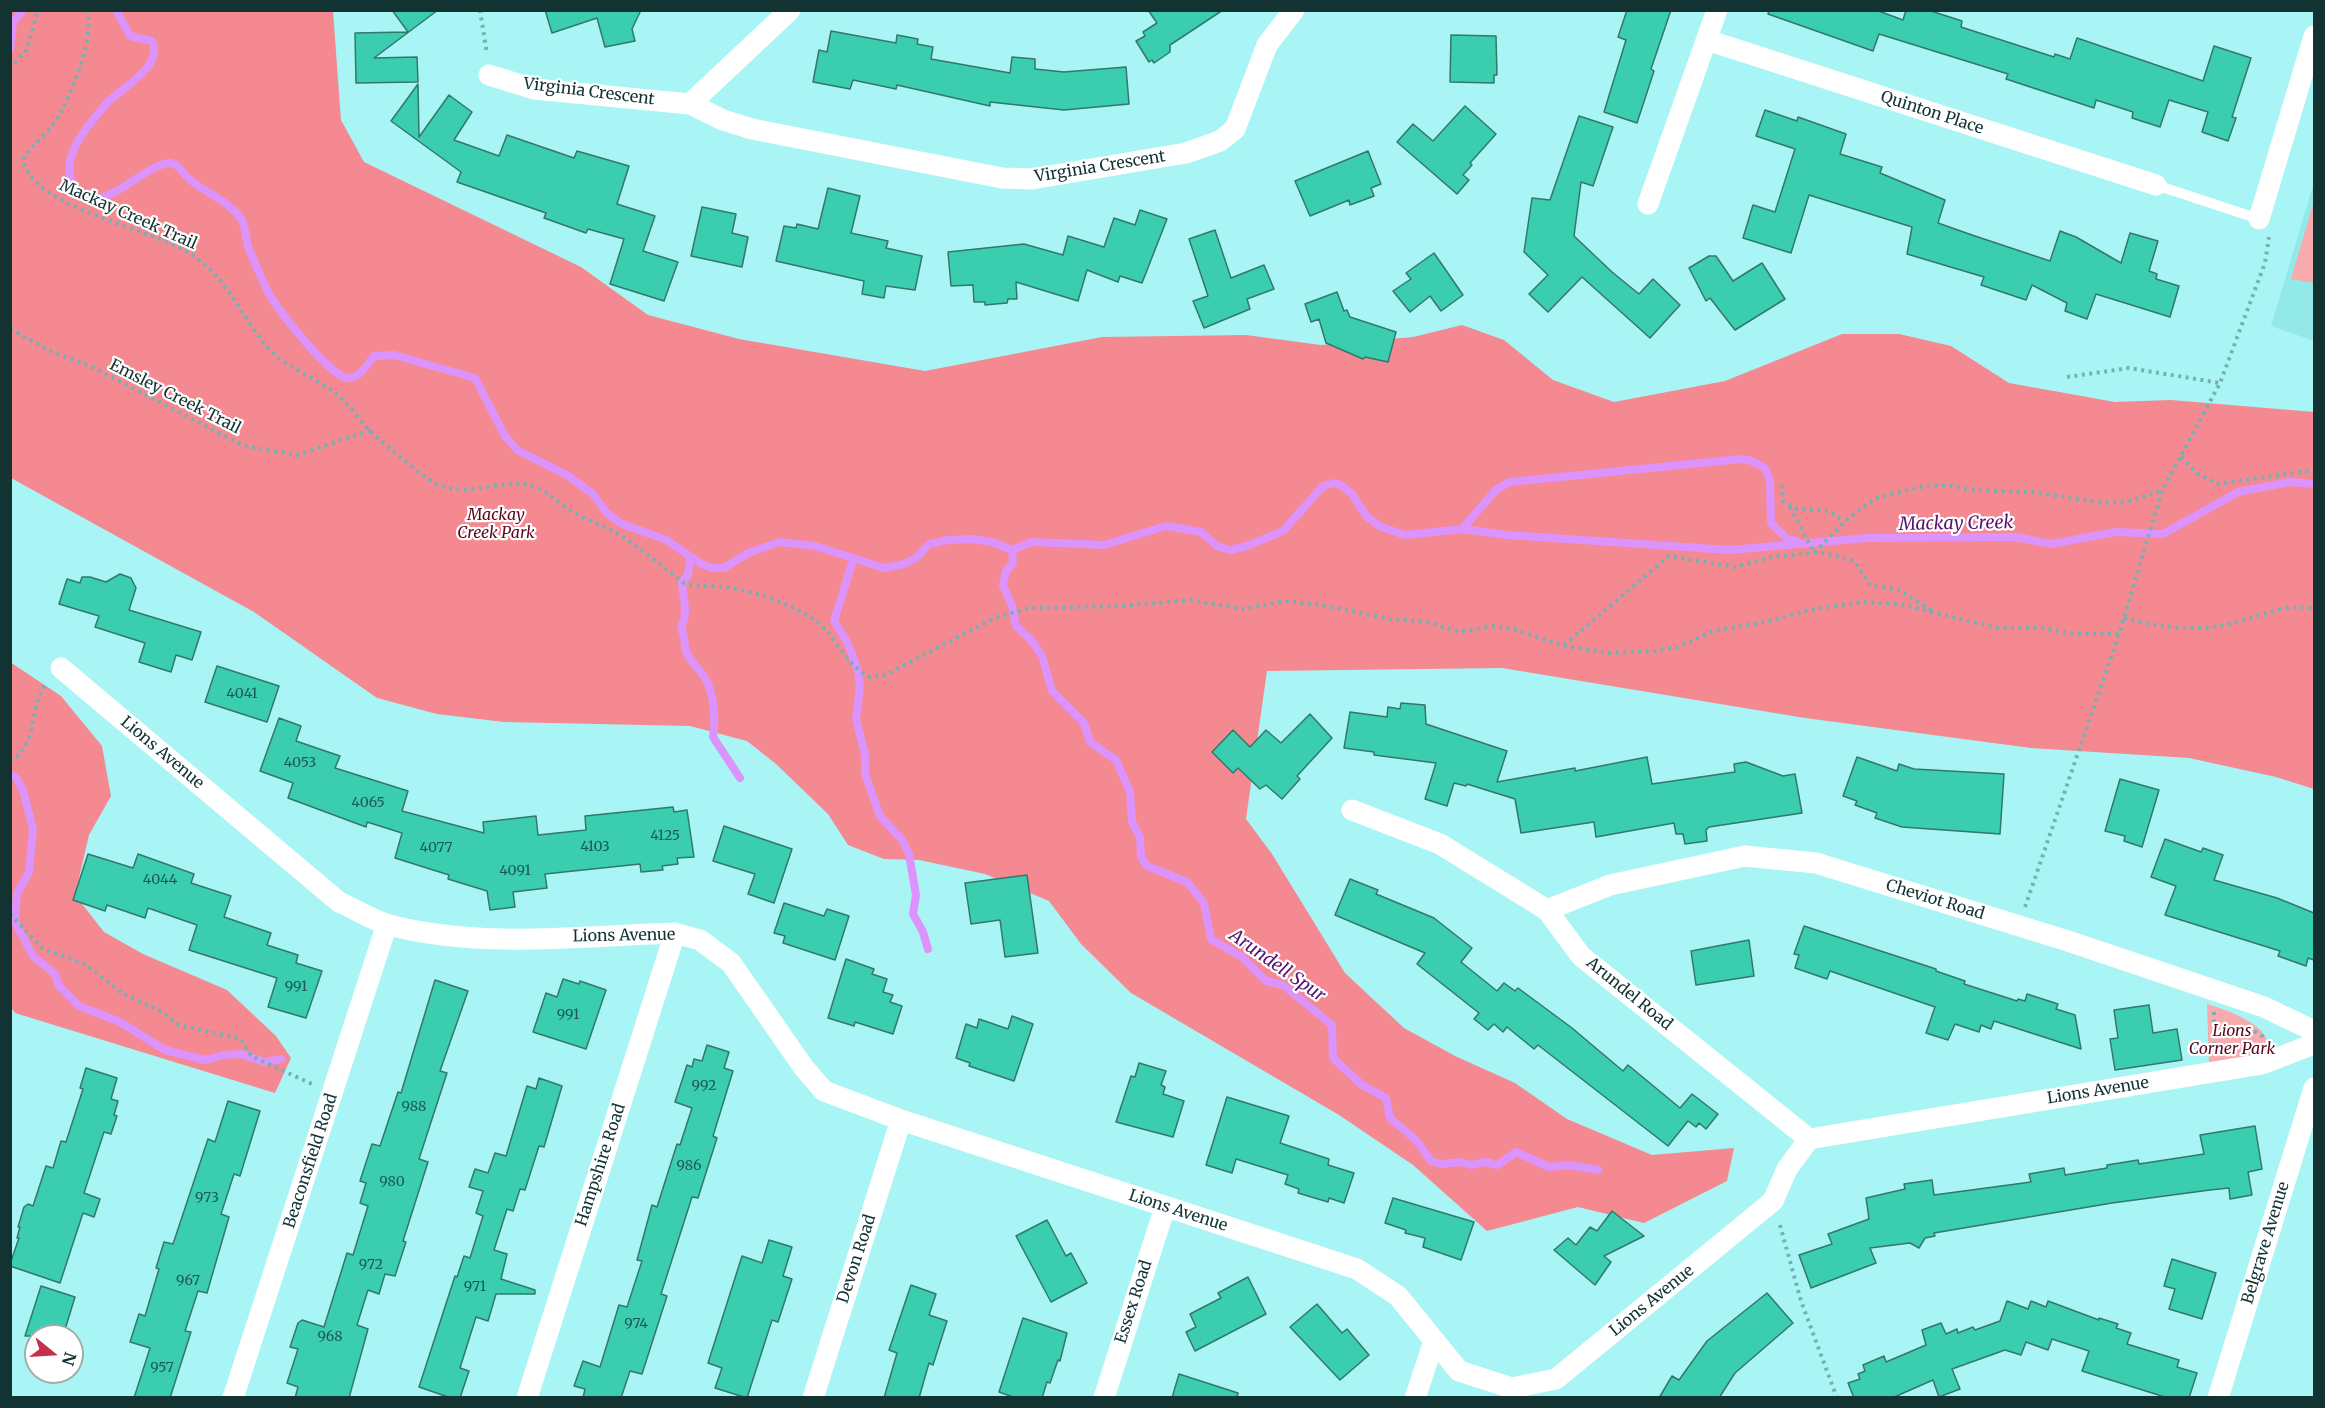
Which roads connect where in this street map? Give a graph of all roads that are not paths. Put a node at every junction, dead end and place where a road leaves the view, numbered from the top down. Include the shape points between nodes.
1 (790, 10) edge
2 (1294, 10) edge
3 (1717, 10) edge
4 (2314, 36) edge
5 (1707, 40) junction
6 (489, 75) road end
7 (690, 104) junction
8 (2156, 185) joint
9 (1648, 204) dead end
10 (2259, 219) joint
11 (61, 668) road end
12 (1352, 810) dead end
13 (1546, 910) junction
14 (387, 924) junction
15 (675, 933) junction
16 (2314, 1031) edge
17 (2314, 1044) edge
18 (2314, 1088) edge
19 (901, 1120) junction
20 (1809, 1138) junction
21 (1165, 1207) junction
22 (1434, 1341) junction
23 (233, 1398) edge
24 (527, 1398) edge
25 (813, 1398) edge
26 (1104, 1398) edge
27 (1415, 1398) edge
28 (2218, 1398) edge

1 - 7 street
2 - 7 street, Virginia Crescent via 1267,45 1235,129 1220,141 1186,153 1032,179 1002,178 752,129
3 - 5 street
4 - 10 street
5 - 8 street, Quinton Place
5 - 9 street
6 - 7 street, Virginia Crescent via 534,88
8 - 10 lane
11 - 14 street, Lions Avenue via 339,902
12 - 13 street, Arundel Road via 1440,844
13 - 16 street, Cheviot Road via 1610,885 1745,856 1816,863 2264,1007
13 - 20 street, Arundel Road via 1581,956
14 - 15 street, Lions Avenue via 505,938
14 - 23 street, Beaconsfield Road
15 - 19 street, Lions Avenue via 700,940 731,963 824,1091
15 - 24 street, Hampshire Road
17 - 20 street, Lions Avenue via 2262,1064
18 - 28 street, Belgrave Avenue
19 - 21 street, Lions Avenue
19 - 25 street, Devon Road
20 - 22 street, Lions Avenue via 1787,1169 1773,1201 1556,1379 1512,1388 1459,1371
21 - 22 street, Lions Avenue via 1357,1269 1398,1296
21 - 26 street, Essex Road
22 - 27 street

